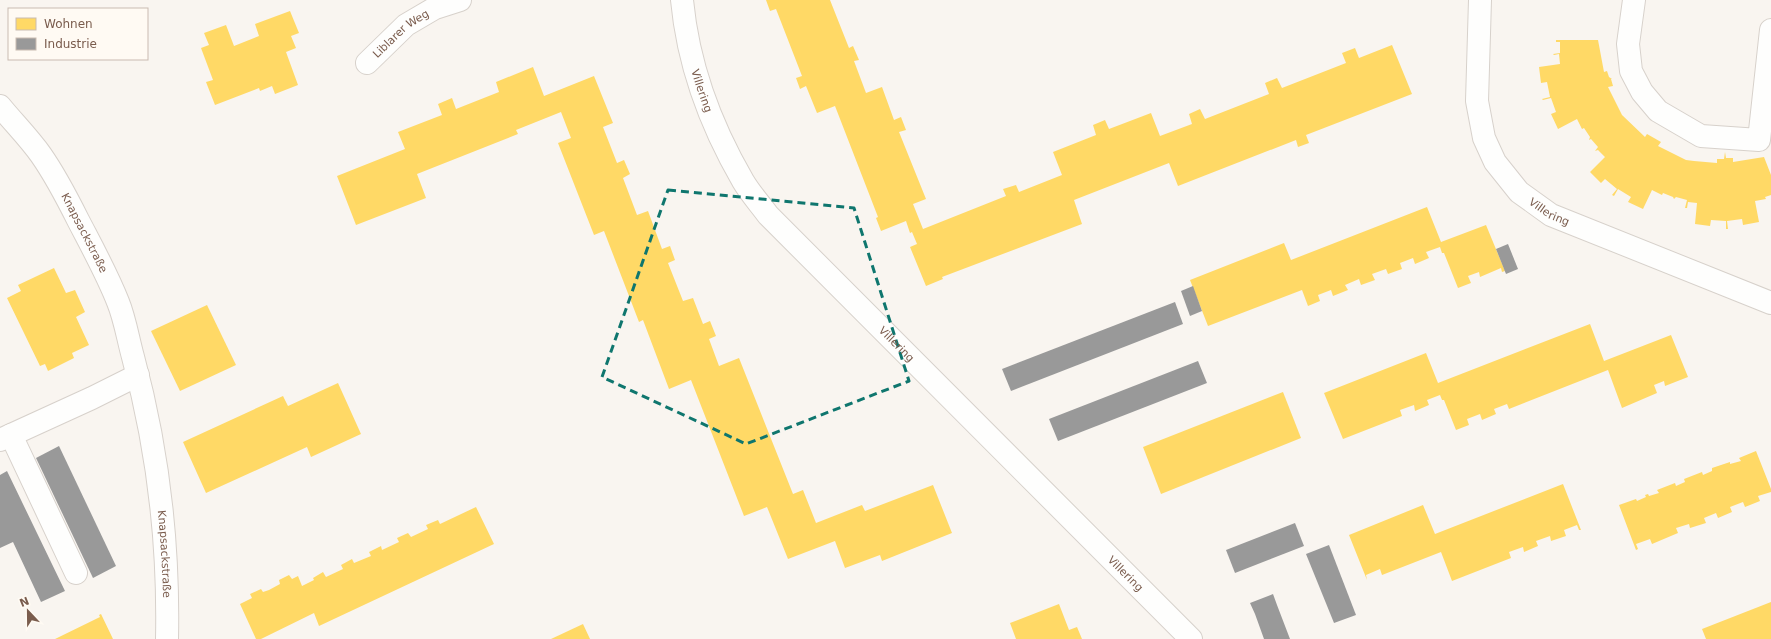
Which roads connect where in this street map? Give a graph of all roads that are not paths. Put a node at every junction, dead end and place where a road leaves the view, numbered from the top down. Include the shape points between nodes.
1 (460, 0) edge
2 (682, 0) edge
3 (1480, 0) edge
4 (1634, 0) edge
5 (1771, 30) edge
6 (367, 63) dead end
7 (0, 106) edge
8 (1771, 303) edge
9 (138, 374) junction
10 (6, 438) edge
11 (76, 573) dead end
12 (167, 639) edge
13 (1191, 639) edge

1 - 6 street, Liblarer Weg via 435,8 406,25
2 - 13 street, Villering via 684,23 700,88 725,147 744,182 768,215
3 - 8 street, Villering via 1477,101 1484,138 1495,162 1519,192 1550,215
4 - 5 street via 1628,44 1631,71 1642,92 1658,111 1701,136 1759,140
7 - 9 street, Knapsackstraße via 41,154 94,250 118,303
9 - 10 street
9 - 12 street, Knapsackstraße via 158,477 166,573
10 - 11 street

